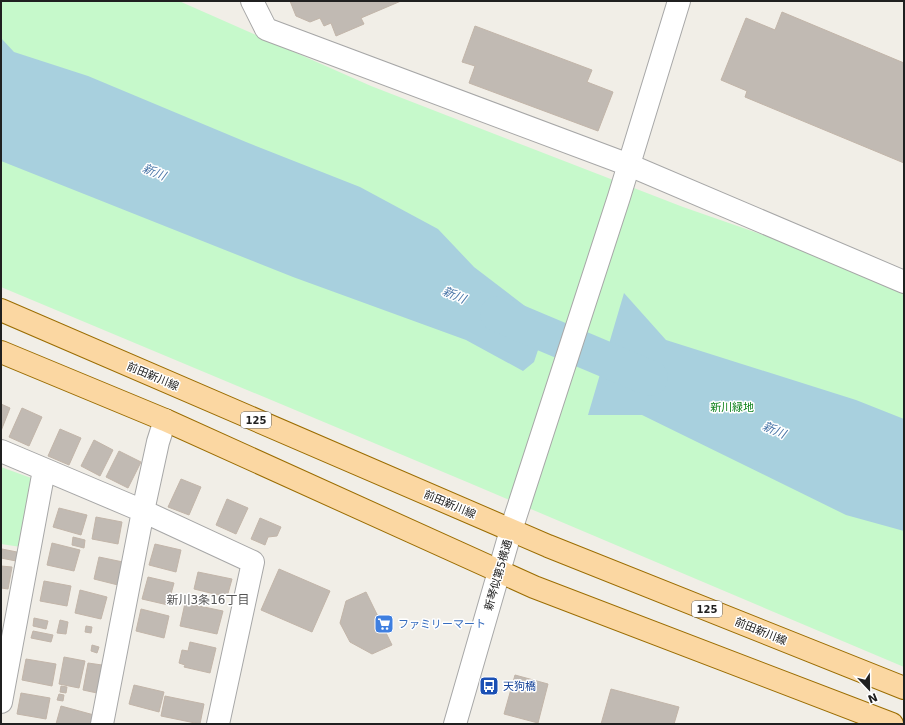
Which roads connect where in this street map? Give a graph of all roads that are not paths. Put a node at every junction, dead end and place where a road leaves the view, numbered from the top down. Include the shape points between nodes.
1 (252, 1) edge
2 (679, 1) edge
3 (629, 165) junction
4 (904, 282) edge
5 (1, 310) edge
6 (1, 352) edge
7 (165, 420) junction
8 (1, 451) edge
9 (44, 470) junction
10 (143, 511) junction
11 (511, 530) junction
12 (498, 571) junction
13 (904, 688) edge
14 (1, 702) edge
15 (102, 724) edge
16 (218, 724) edge
17 (455, 724) edge
18 (892, 724) edge

1 - 3 street via 266,29
2 - 3 street, 新琴似第5横通
3 - 4 street
3 - 11 street, 新琴似第5横通
5 - 11 main road, 前田新川線 / 125
6 - 7 main road
7 - 10 street
7 - 12 main road
8 - 9 street
9 - 10 street
9 - 14 street
10 - 15 street
10 - 16 street via 254,562
11 - 12 street, 新琴似第5横通
11 - 13 main road, 前田新川線 / 125
12 - 17 street, 新琴似第5横通
12 - 18 main road

